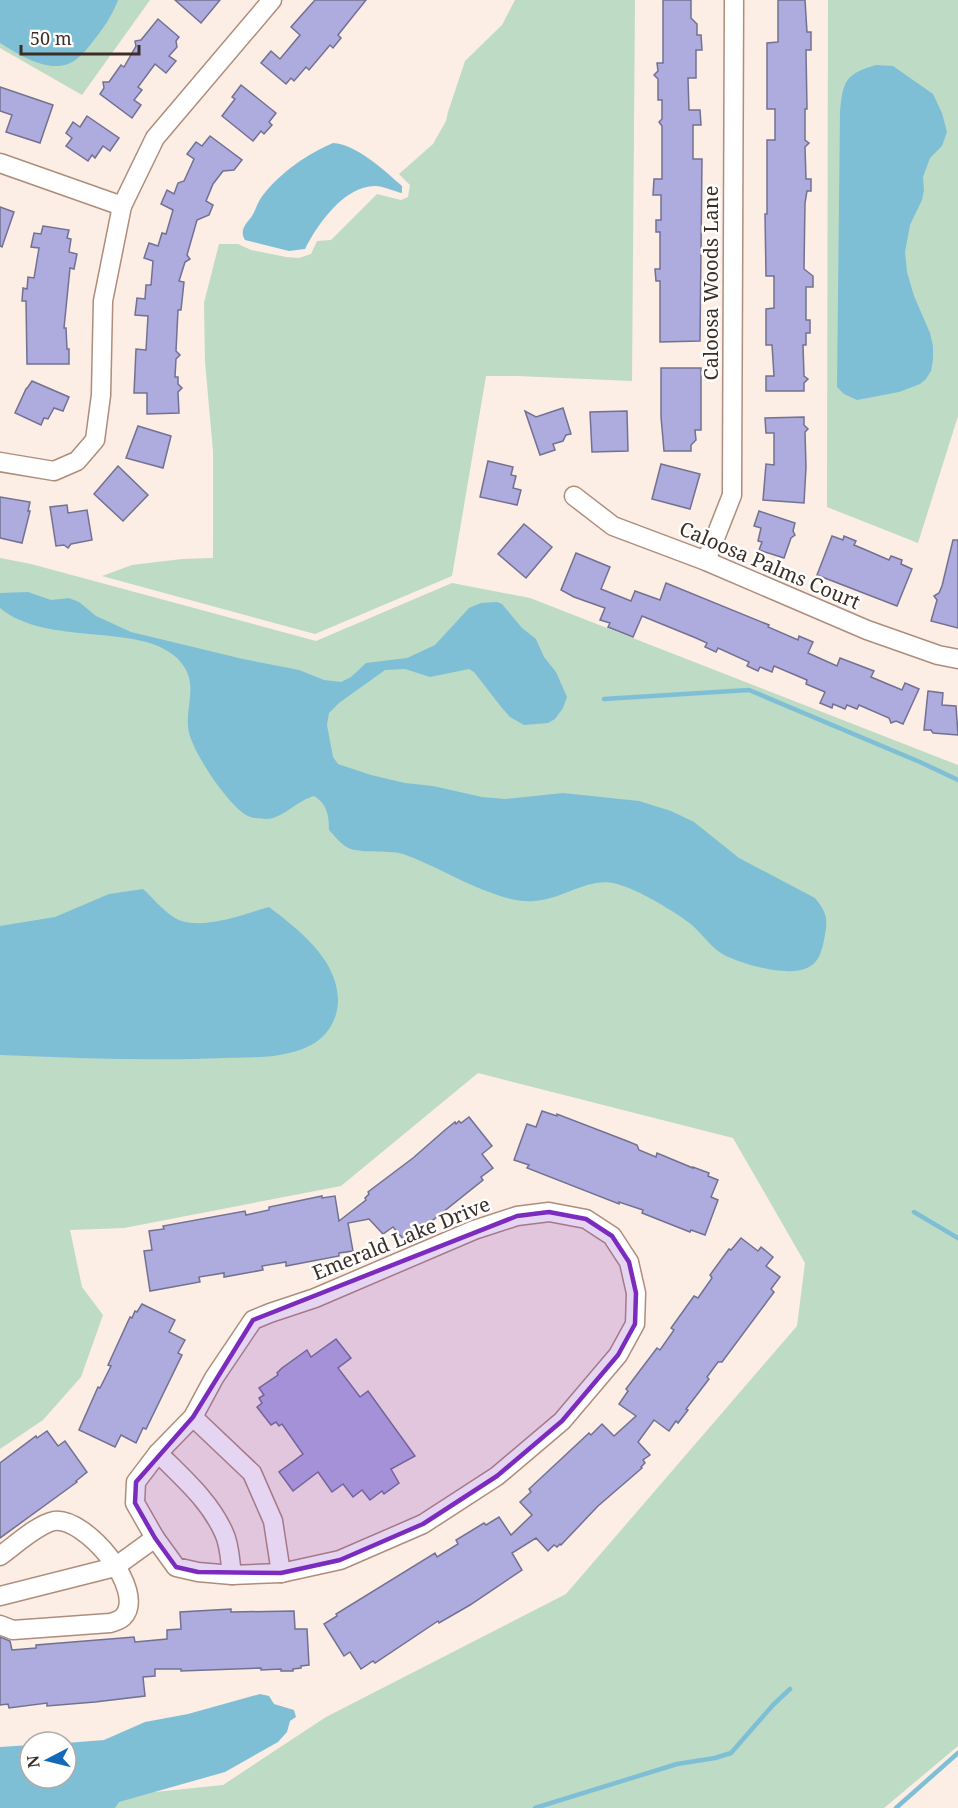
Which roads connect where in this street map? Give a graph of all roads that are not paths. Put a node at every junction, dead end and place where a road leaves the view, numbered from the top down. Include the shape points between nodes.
1 (272, 0) edge
2 (734, 0) edge
3 (0, 163) edge
4 (122, 206) junction
5 (0, 462) edge
6 (574, 496) dead end
7 (706, 561) junction
8 (958, 659) edge
9 (193, 1417) junction
10 (158, 1453) junction
11 (155, 1538) junction
12 (0, 1556) edge
13 (115, 1566) junction
14 (281, 1573) junction
15 (232, 1575) junction
16 (0, 1596) edge
17 (0, 1625) edge

1 - 4 street via 155,138
2 - 7 street, Caloosa Woods Lane via 732,495
3 - 4 street
4 - 5 street via 103,301 101,395 95,440 77,461 54,471
6 - 7 street, Caloosa Palms Court via 613,526
7 - 8 street, Caloosa Palms Court via 867,630
9 - 10 street, Emerald Lake Drive
9 - 14 street via 252,1473 273,1521
9 - 14 street, Emerald Lake Drive via 253,1320 315,1298 474,1230 517,1216 549,1212 586,1220 612,1236 629,1262 636,1293 635,1324 618,1355 562,1421 497,1476 423,1524 340,1560
10 - 11 street, Emerald Lake Drive via 136,1482 135,1503
10 - 15 street via 211,1510 225,1535
11 - 13 street
11 - 15 street, Emerald Lake Drive via 176,1567
12 - 13 street via 46,1523 68,1521 90,1536
13 - 16 street
13 - 17 street via 129,1593 123,1617 110,1623 13,1630
14 - 15 street, Emerald Lake Drive

